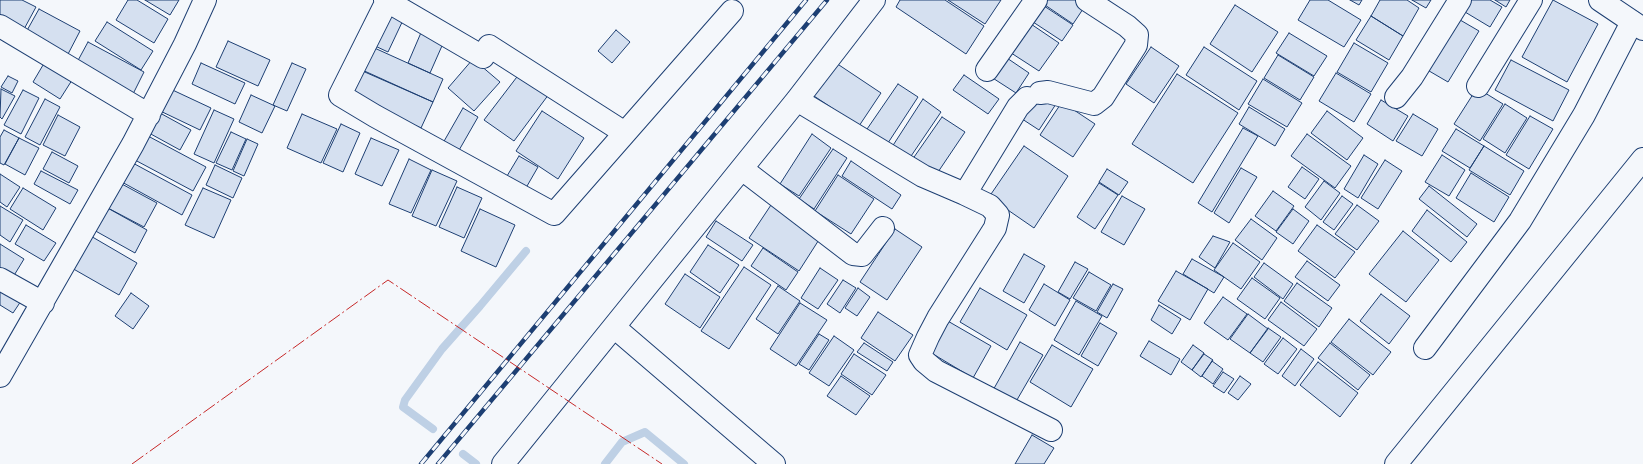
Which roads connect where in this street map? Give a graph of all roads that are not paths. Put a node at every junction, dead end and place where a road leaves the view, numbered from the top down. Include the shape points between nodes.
1 (205, 0) edge
2 (386, 0) edge
3 (874, 0) edge
4 (1036, 0) edge
5 (1087, 0) edge
6 (1460, 0) edge
7 (1532, 0) edge
8 (1600, 0) edge
9 (732, 11) dead end
10 (0, 26) edge
11 (1637, 26) edge
12 (987, 70) dead end
13 (1478, 86) dead end
14 (1396, 97) dead end
15 (797, 100) junction
16 (148, 115) junction
17 (625, 133) junction
18 (1643, 159) edge
19 (742, 168) junction
20 (965, 194) junction
21 (883, 228) dead end
22 (0, 279) edge
23 (43, 303) junction
24 (614, 327) junction
25 (1425, 348) dead end
26 (0, 376) edge
27 (1050, 430) dead end
28 (503, 464) edge
29 (774, 464) edge
30 (1396, 464) edge

1 - 16 street
2 - 17 street via 483,57 489,46
2 - 17 street via 340,95 375,116 554,214
3 - 15 street
4 - 12 street
5 - 20 street via 1137,35 1136,45 1102,97 1094,104 1048,92 1034,96 1018,107
6 - 14 street via 1412,77
7 - 13 street
8 - 11 street
9 - 17 street
10 - 16 street
11 - 25 street via 1520,221
15 - 19 street
15 - 20 street via 923,176
16 - 23 street
18 - 30 street
19 - 21 street via 853,254 862,255
19 - 24 street
20 - 27 street via 990,206 998,215 998,222 928,337 920,355 921,359 936,371
22 - 23 street
23 - 26 street
24 - 28 street
24 - 29 street

